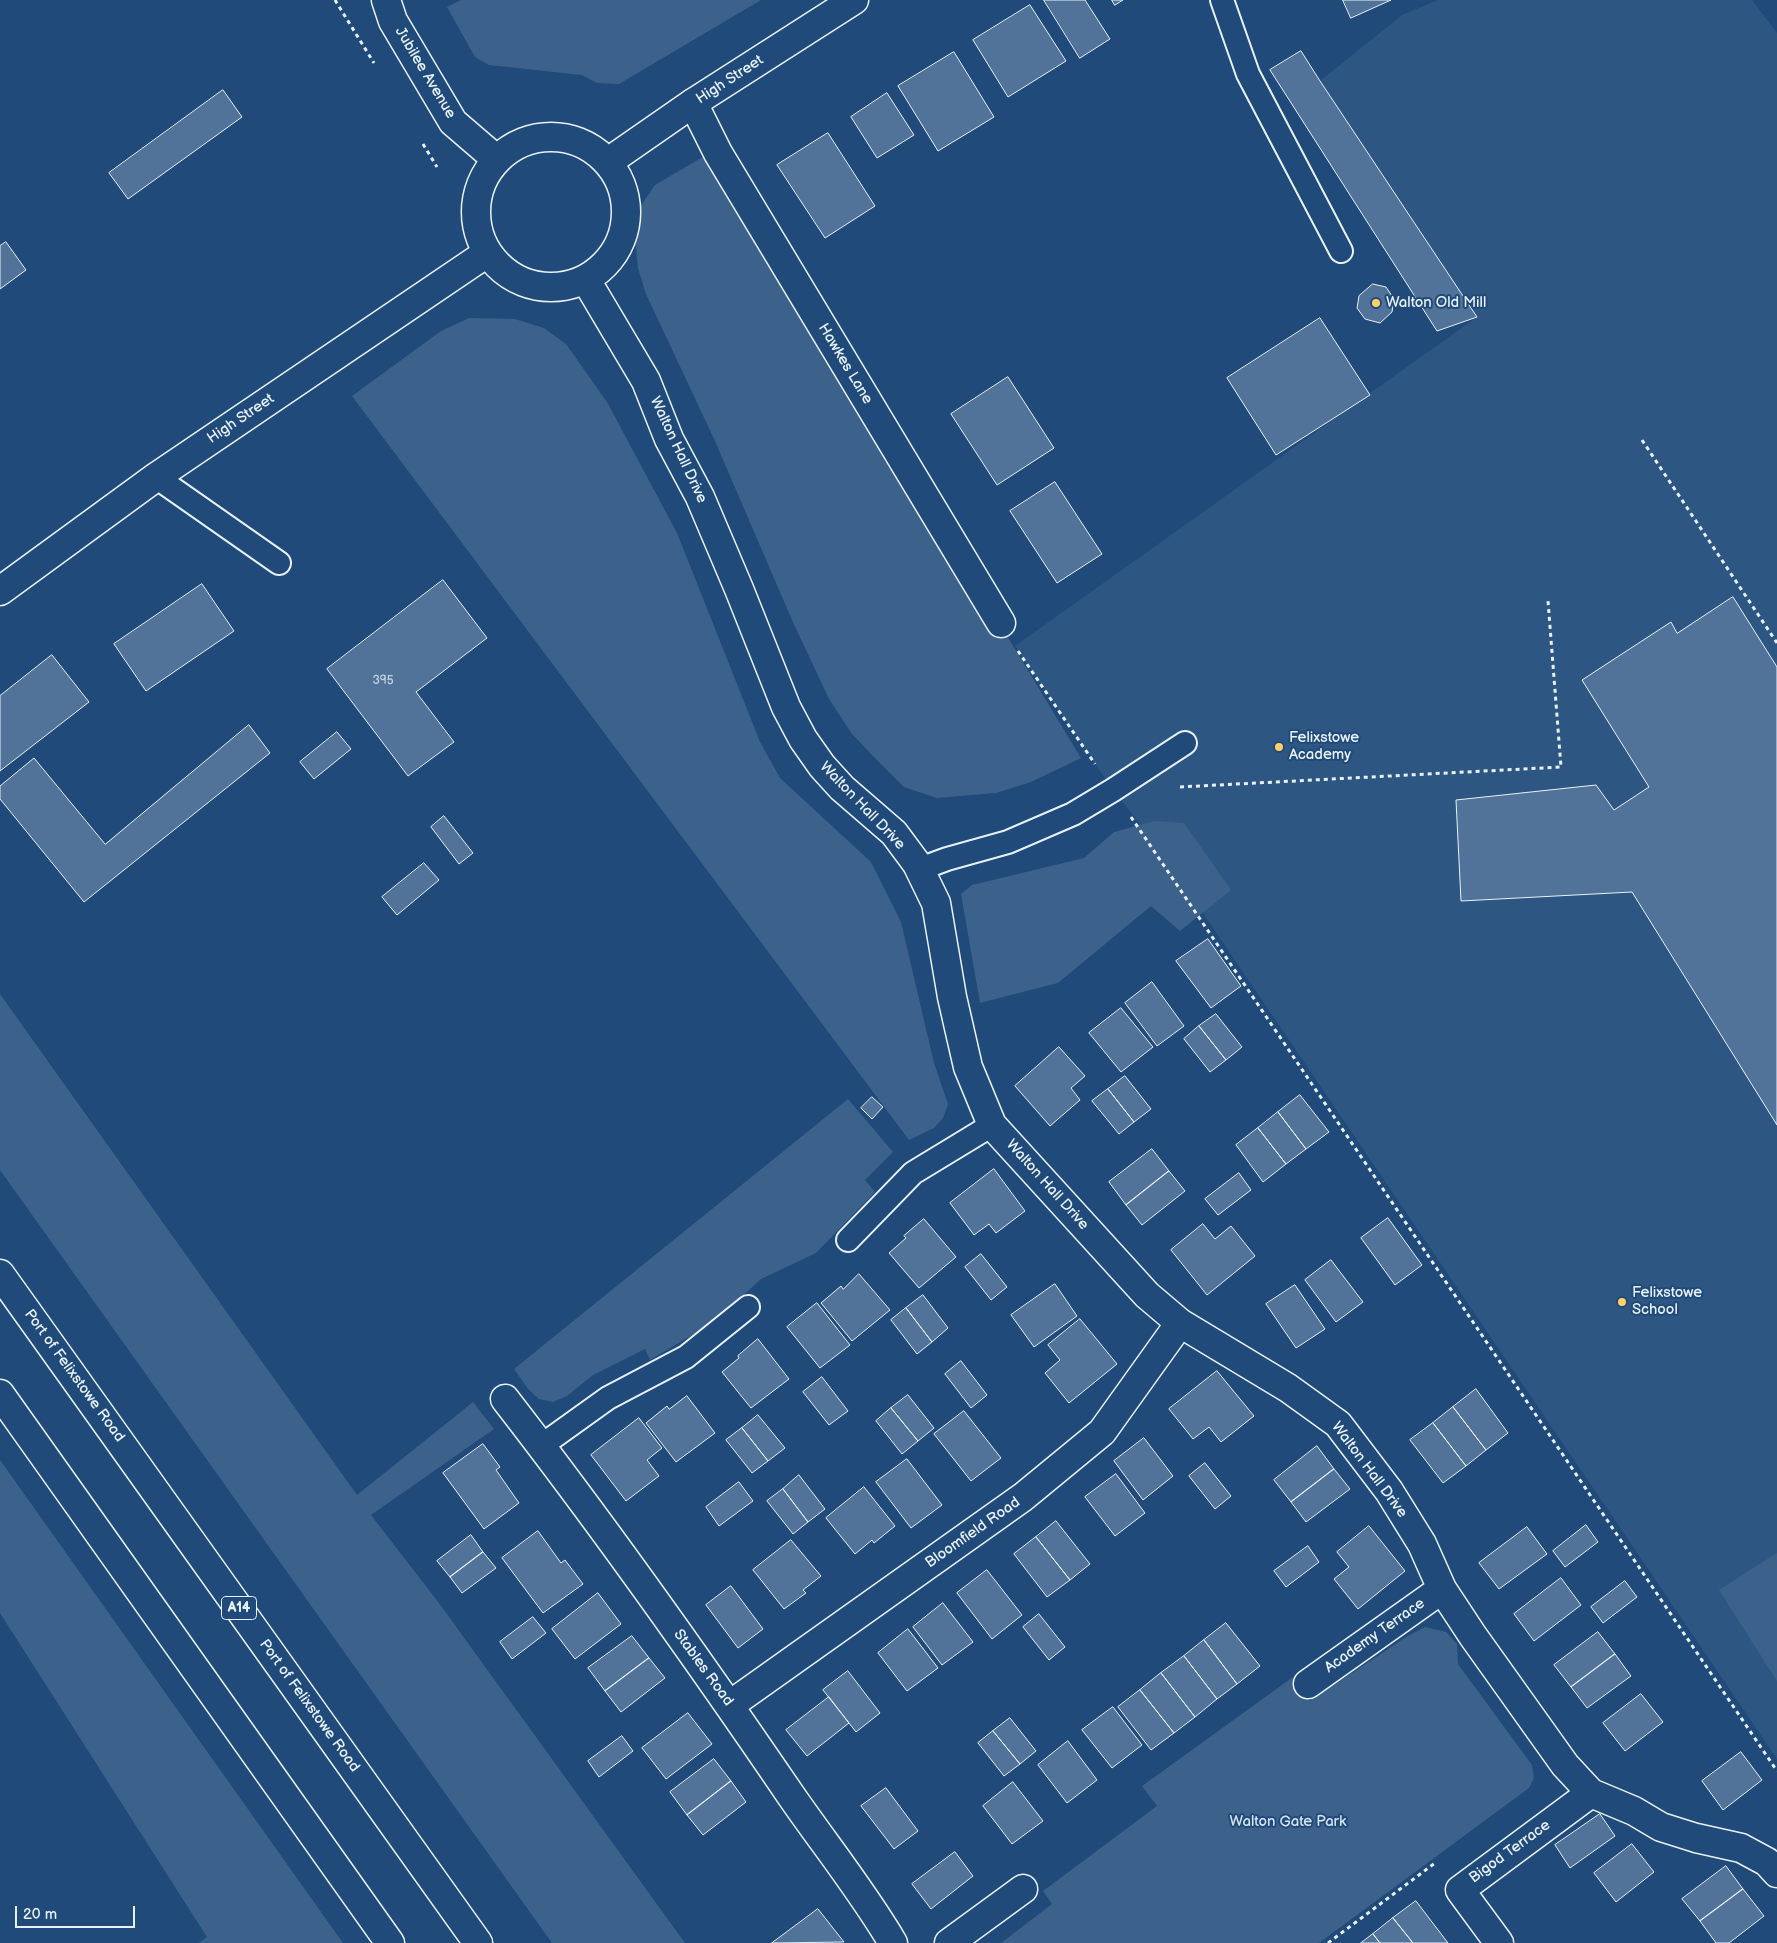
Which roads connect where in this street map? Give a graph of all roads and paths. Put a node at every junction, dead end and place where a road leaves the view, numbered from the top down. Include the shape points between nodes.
1 (386, 0) edge
2 (854, 0) edge
3 (1222, 0) edge
4 (693, 104) junction
5 (496, 159) junction
6 (608, 162) junction
7 (1341, 251) dead end
8 (487, 253) junction
9 (586, 280) junction
10 (1642, 440) dead end
11 (156, 477) junction
12 (279, 563) dead end
13 (0, 591) edge
14 (1548, 601) dead end
15 (1001, 623) joint
16 (1777, 643) edge
17 (1185, 743) dead end
18 (1172, 787) dead end
19 (1113, 790) junction
20 (920, 870) junction
21 (992, 1125) junction
22 (848, 1240) dead end
23 (0, 1274) edge
24 (748, 1307) dead end
25 (1180, 1323) junction
26 (0, 1394) edge
27 (505, 1399) dead end
28 (541, 1446) junction
29 (1442, 1588) junction
30 (1308, 1684) dead end
31 (730, 1705) junction
32 (1777, 1771) edge
33 (1591, 1793) junction
34 (1777, 1874) edge
35 (1022, 1889) dead end
36 (390, 1943) edge
37 (478, 1943) edge
38 (893, 1943) edge
39 (949, 1943) edge
40 (1500, 1943) edge

1 - 5 main road, Jubilee Avenue via 393,21 452,122
2 - 4 main road, High Street
3 - 7 lane via 1248,74
4 - 6 main road, High Street
4 - 15 main road, Hawkes Lane via 718,153
5 - 6 main road via 516,144 541,137 566,138 589,146
5 - 8 main road via 482,180 476,204 477,230
6 - 9 main road via 620,182 626,203 625,226 614,254
8 - 9 main road via 501,269 520,282 542,288
8 - 11 main road, High Street
9 - 20 main road, Walton Hall Drive via 646,381 669,439 704,506 786,707 803,739 842,788 894,833
10 - 16 path
11 - 12 lane
11 - 13 main road, High Street
14 - 18 path via 1560,767
15 - 19 path
17 - 19 lane
19 - 20 lane via 1073,814 1008,842 947,858
19 - 32 path
20 - 21 main road, Walton Hall Drive via 936,903 968,1068
21 - 22 lane via 913,1173
21 - 25 main road, Walton Hall Drive via 1147,1295
23 - 37 main road, Port of Felixstowe Road / A14
24 - 28 lane via 686,1357 608,1398
25 - 29 main road, Walton Hall Drive via 1288,1388 1338,1424 1389,1491 1422,1544
25 - 31 main road, Bloomfield Road via 1102,1432 1023,1497
26 - 36 main road
27 - 28 main road, Stables Road
28 - 31 main road, Stables Road
29 - 30 main road, Academy Terrace
29 - 33 main road, Walton Hall Drive via 1565,1766
31 - 38 main road, Stables Road
33 - 34 main road, Walton Hall Drive via 1634,1811 1661,1827 1741,1848 1767,1862
33 - 40 main road, Bigod Terrace via 1460,1890
35 - 39 main road

